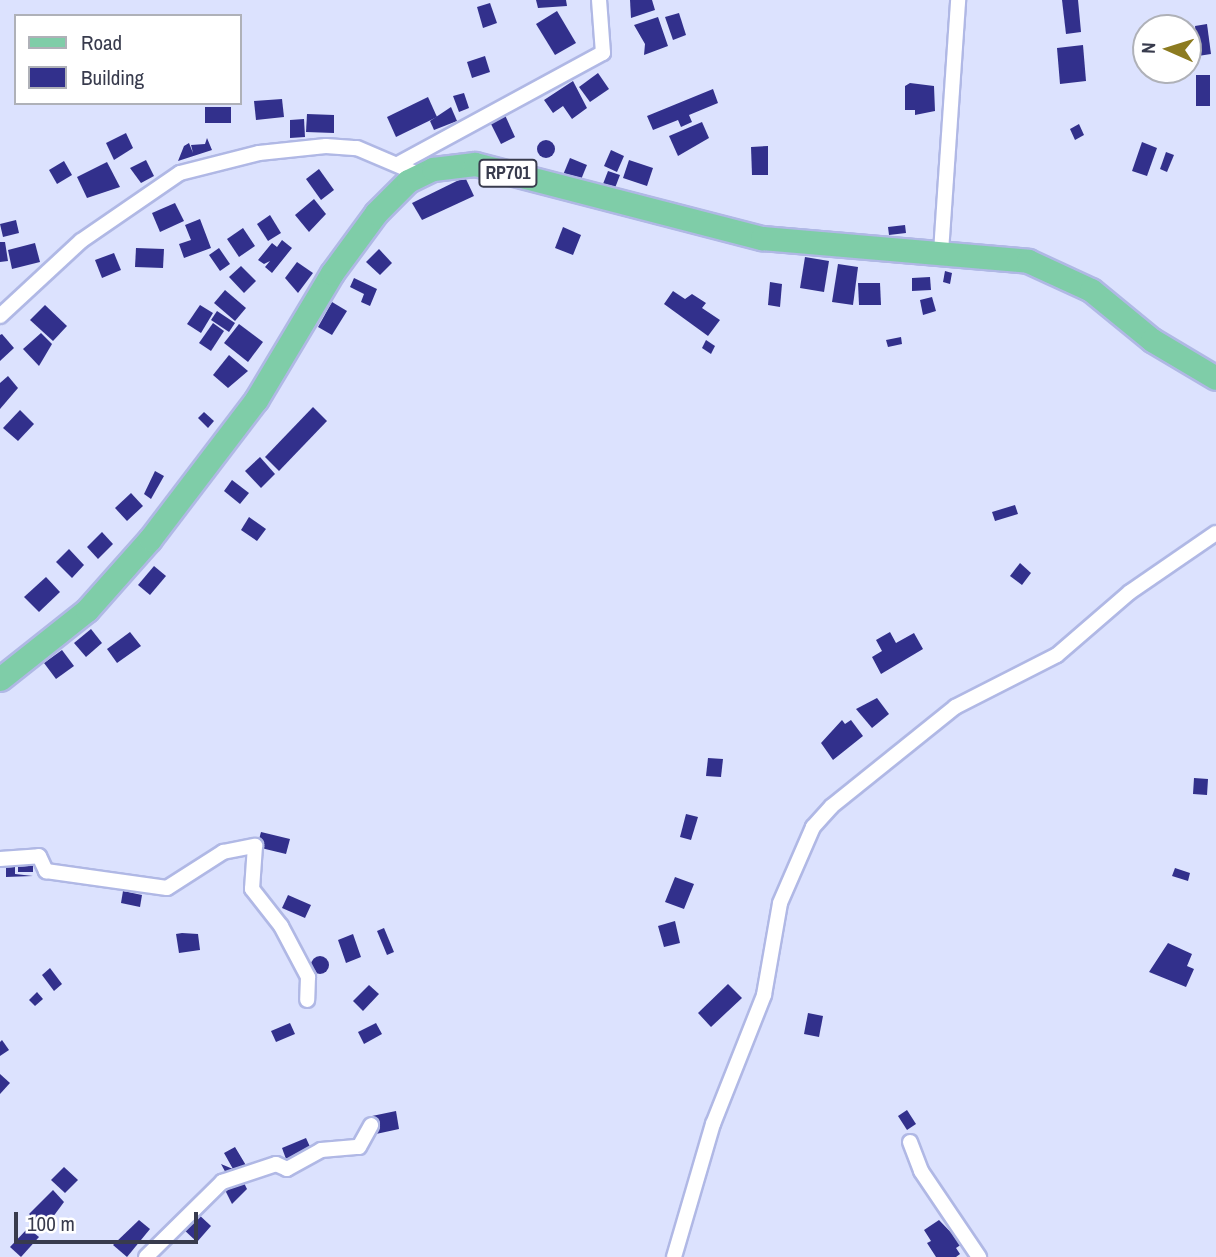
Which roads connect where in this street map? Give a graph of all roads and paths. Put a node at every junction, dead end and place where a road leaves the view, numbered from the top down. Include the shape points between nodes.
1 (599, 0) edge
2 (958, 0) edge
3 (409, 168) junction
4 (941, 252) junction
5 (0, 316) edge
6 (1216, 379) edge
7 (1216, 533) edge
8 (0, 679) edge
9 (0, 859) edge
10 (307, 1000) dead end
11 (371, 1125) dead end
12 (910, 1142) dead end
13 (146, 1257) edge
14 (674, 1257) edge
15 (979, 1257) edge

1 - 3 street via 603,53
2 - 4 street
3 - 4 main road, RP701 via 475,164 762,239
3 - 5 street via 357,148 326,146 259,153 180,173 82,241
3 - 8 main road via 332,273 256,400 150,539 87,610
4 - 6 main road, RP701 via 1028,261 1056,271 1090,290 1181,360
7 - 14 street via 1130,592 1057,656 955,707 832,806 813,827 780,903 764,995 713,1125
9 - 10 street via 38,856 46,871 167,888 223,852 255,846 252,889 281,926 308,977
11 - 13 street via 359,1147 321,1150 287,1169 276,1164 222,1182
12 - 15 street via 921,1171

